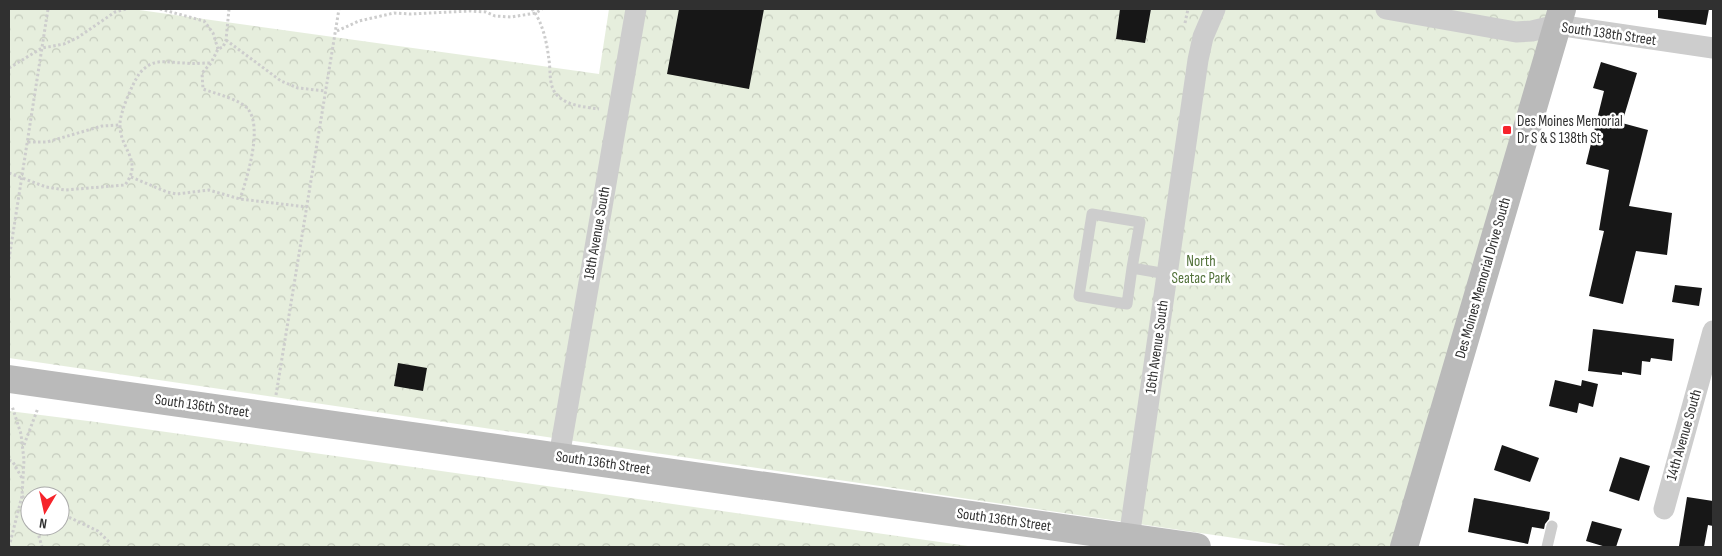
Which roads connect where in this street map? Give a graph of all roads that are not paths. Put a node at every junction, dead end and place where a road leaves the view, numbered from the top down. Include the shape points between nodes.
1 (636, 9) edge
2 (1386, 9) edge
3 (1214, 10) edge
4 (1560, 17) edge
5 (1713, 48) edge
6 (1132, 268) junction
7 (1167, 274) junction
8 (1713, 331) edge
9 (9, 379) edge
10 (559, 457) junction
11 (1664, 510) dead end
12 (1552, 526) dead end
13 (1129, 538) junction
14 (1197, 547) edge
15 (1404, 547) edge
16 (1548, 547) edge

1 - 10 street, 18th Avenue South
2 - 4 street, South 138th Street via 1516,32 1532,31
3 - 7 street, 16th Avenue South via 1198,60
4 - 5 street, South 138th Street
4 - 15 street, Des Moines Memorial Drive South
6 - 6 lane via 1140,222 1092,214 1078,296 1127,304
6 - 7 lane
7 - 13 street, 16th Avenue South
8 - 11 street, 14th Avenue South
9 - 10 street, South 136th Street
10 - 13 street, South 136th Street
12 - 16 lane
13 - 14 street, South 136th Street

